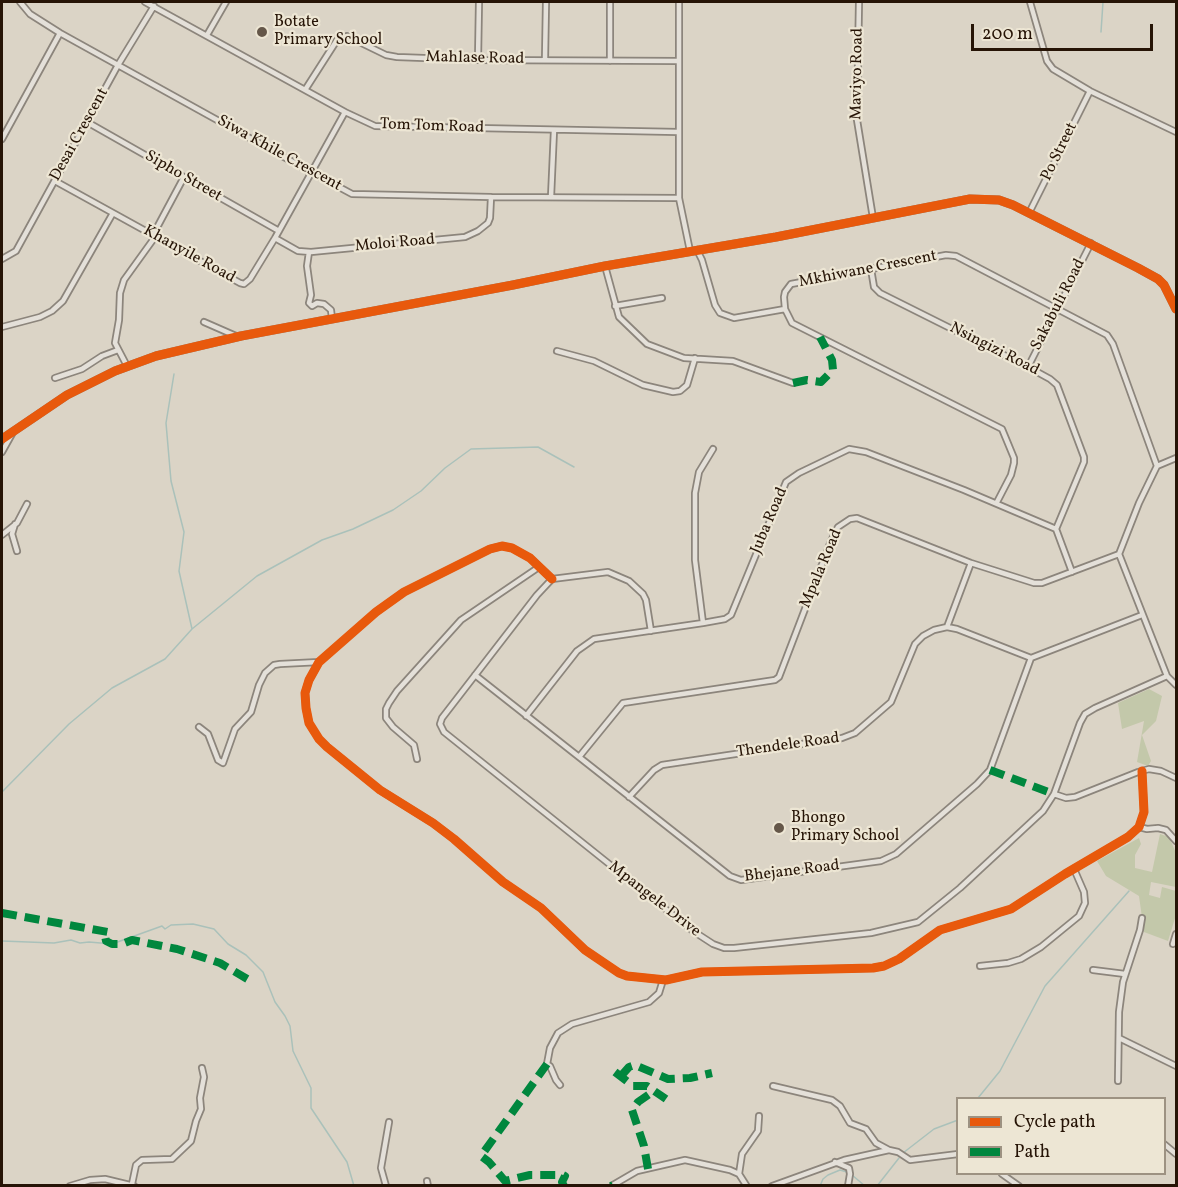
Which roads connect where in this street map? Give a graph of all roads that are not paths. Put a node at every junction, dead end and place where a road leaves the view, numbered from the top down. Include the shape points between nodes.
1 (20, 2) edge
2 (146, 2) edge
3 (226, 2) edge
4 (479, 2) edge
5 (546, 2) edge
6 (610, 2) edge
7 (679, 2) edge
8 (859, 2) edge
9 (1030, 2) edge
10 (154, 6) junction
11 (60, 33) junction
12 (207, 35) junction
13 (478, 60) junction
14 (545, 60) junction
15 (610, 61) junction
16 (678, 61) junction
17 (118, 65) junction
18 (305, 90) junction
19 (1090, 91) junction
20 (345, 112) junction
21 (87, 122) junction
22 (554, 130) junction
23 (678, 132) junction
24 (1176, 132) edge
25 (2, 139) edge
26 (311, 172) junction
27 (184, 177) junction
28 (55, 181) junction
29 (491, 197) junction
30 (551, 197) junction
31 (679, 198) junction
32 (113, 213) junction
33 (1029, 213) junction
34 (873, 218) junction
35 (279, 231) junction
36 (154, 236) junction
37 (275, 238) junction
38 (1091, 243) junction
39 (693, 250) junction
40 (309, 252) junction
41 (2, 259) edge
42 (605, 266) junction
43 (871, 269) junction
44 (662, 298) dead end
45 (615, 306) junction
46 (785, 309) junction
47 (1058, 309) junction
48 (1176, 309) edge
49 (332, 319) junction
50 (204, 322) dead end
51 (2, 327) edge
52 (238, 337) junction
53 (118, 350) junction
54 (557, 351) dead end
55 (695, 358) junction
56 (127, 366) junction
57 (1028, 367) junction
58 (55, 378) dead end
59 (793, 383) dead end
60 (15, 429) junction
61 (2, 439) edge
62 (713, 449) dead end
63 (2, 452) edge
64 (1176, 458) edge
65 (1157, 466) junction
66 (997, 502) junction
67 (27, 504) dead end
68 (15, 524) junction
69 (1056, 528) junction
70 (2, 535) edge
71 (16, 551) dead end
72 (1119, 554) junction
73 (971, 563) junction
74 (539, 567) junction
75 (1072, 572) junction
76 (552, 579) junction
77 (1142, 615) junction
78 (703, 623) junction
79 (947, 627) junction
80 (651, 631) junction
81 (1030, 658) junction
82 (319, 662) junction
83 (475, 675) junction
84 (1167, 676) junction
85 (1176, 685) edge
86 (526, 716) junction
87 (199, 727) dead end
88 (579, 757) junction
89 (417, 759) dead end
90 (1143, 771) junction
91 (1176, 778) edge
92 (1054, 794) junction
93 (629, 797) junction
94 (1139, 826) junction
95 (1176, 841) edge
96 (1074, 869) junction
97 (1142, 918) dead end
98 (1176, 934) edge
99 (1173, 944) dead end
100 (980, 966) dead end
101 (1093, 970) dead end
102 (1125, 974) junction
103 (663, 980) junction
104 (1119, 1038) junction
105 (1176, 1066) edge
106 (202, 1068) dead end
107 (1118, 1081) dead end
108 (560, 1085) dead end
109 (773, 1086) dead end
110 (759, 1116) dead end
111 (389, 1122) dead end
112 (889, 1150) junction
113 (956, 1154) edge
114 (835, 1162) junction
115 (739, 1174) junction
116 (1005, 1175) edge
117 (70, 1185) edge
118 (133, 1185) edge
119 (386, 1185) edge
120 (613, 1185) edge
121 (747, 1185) edge
122 (772, 1185) edge
123 (848, 1185) edge
124 (1019, 1185) edge

1 - 11 street, Siwa Khile Crescent via 30,14
2 - 10 street, Tom Tom Road
3 - 12 street
4 - 13 street
5 - 14 street
6 - 15 street
7 - 16 street
8 - 34 street, Maviyo Road via 857,120
9 - 19 street via 1049,65
10 - 12 street, Tom Tom Road
10 - 17 street, Desai Crescent
11 - 17 street, Siwa Khile Crescent
11 - 25 street
12 - 18 street, Tom Tom Road
13 - 14 street, Mahlase Road
13 - 18 street, Mahlase Road via 386,55 347,36 337,40
14 - 15 street, Mahlase Road
15 - 16 street, Mahlase Road
16 - 23 street
17 - 21 street, Desai Crescent
17 - 26 street, Siwa Khile Crescent
18 - 20 street, Tom Tom Road
19 - 24 street
19 - 33 street, Po Street
20 - 22 street, Tom Tom Road via 383,128
20 - 26 street, Khanyile Road
21 - 27 street, Sipho Street
21 - 28 street, Desai Crescent
22 - 23 street, Tom Tom Road
22 - 30 street
23 - 31 street
26 - 29 street, Siwa Khile Crescent via 358,195
26 - 35 street, Khanyile Road
27 - 35 street, Sipho Street
27 - 36 street
28 - 32 street, Khanyile Road
28 - 41 street, Desai Crescent via 16,251
29 - 30 street, Siwa Khile Crescent
29 - 40 street, Moloi Road via 488,223 465,237
30 - 31 street, Siwa Khile Crescent
31 - 39 street
32 - 36 street, Khanyile Road
32 - 51 street via 63,301 40,317
33 - 34 street via 986,198
33 - 38 street
34 - 39 street
35 - 37 street, Khanyile Road
36 - 37 street, Khanyile Road via 244,284
36 - 53 street via 122,286 115,343
37 - 40 street, Moloi Road
38 - 47 street, Sakabuli Road
38 - 48 street via 1158,279
39 - 42 street
39 - 46 street via 702,260 720,313 734,318
40 - 49 street via 309,303 324,304 331,310
42 - 45 street
42 - 49 street
43 - 46 street, Mkhiwane Crescent via 791,284 785,292
43 - 47 street, Mkhiwane Crescent via 952,255
43 - 57 street, Nsingizi Road via 874,287 880,293
44 - 45 street
45 - 55 street via 619,317 647,344 675,356
46 - 66 street, Mkhiwane Crescent via 790,321 799,327 1002,429 1014,463
47 - 57 street, Sakabuli Road
47 - 65 street, Mkhiwane Crescent via 1103,332 1110,340
49 - 52 street
50 - 52 street
52 - 56 street
53 - 56 street
53 - 58 street
54 - 55 street via 673,392 687,385
55 - 59 street via 733,361
56 - 60 street via 66,395
57 - 69 street, Nsingizi Road via 1056,386 1084,457
60 - 61 street
60 - 63 street
62 - 78 street via 699,472 695,493 695,560
64 - 65 street
65 - 72 street
66 - 69 street, Juba Road
66 - 78 street, Juba Road via 866,452 840,453 786,482 735,610 725,619
67 - 68 street
68 - 70 street
68 - 71 street via 12,534
69 - 75 street
72 - 75 street, Mpala Road
72 - 77 street
73 - 75 street, Mpala Road via 1034,584
73 - 79 street
73 - 88 street, Mpala Road via 857,518 844,522 831,541 779,677 623,703
74 - 76 street
74 - 82 street via 512,548 490,549 404,592
74 - 89 street via 461,621 389,703 386,718 414,745
76 - 80 street via 608,572 629,580 644,594
76 - 83 street, Mpangele Drive
77 - 81 street
77 - 84 street
78 - 80 street, Juba Road
79 - 81 street
79 - 93 street, Thendele Road via 929,633 915,644 891,702 855,733 662,765
80 - 86 street, Juba Road via 594,639 584,644
81 - 93 street, Bhejane Road via 990,770 887,859 741,880 730,876
82 - 87 street via 280,664 269,669 261,680 251,712 234,729 223,763 218,760 208,734
82 - 103 street via 309,680 306,708 309,723 327,747 380,790 454,839 609,967 627,976
83 - 86 street, Bhejane Road
83 - 92 street, Mpangele Drive via 442,718 444,732 693,931 724,948 871,933 918,922 1034,821
84 - 85 street
84 - 92 street, Mpangele Drive via 1085,714
86 - 88 street, Bhejane Road
88 - 93 street, Bhejane Road
90 - 91 street via 1161,771
90 - 92 street via 1075,796
90 - 94 street via 1144,812
94 - 95 street via 1166,830
94 - 96 street via 1128,837
96 - 100 street via 1084,892 1085,903 1079,916 1021,959
96 - 103 street via 1011,909 940,930 884,966 702,972
97 - 102 street
98 - 99 street
101 - 102 street
102 - 104 street
103 - 108 street via 659,993 649,1002 573,1024 558,1033 547,1064
104 - 105 street
104 - 107 street
106 - 118 street via 201,1109 191,1141 172,1159 142,1160 136,1165
109 - 112 street via 832,1100 850,1123 866,1130 876,1143
110 - 115 street via 758,1131 742,1154
111 - 119 street via 381,1168
112 - 113 street via 910,1160
112 - 114 street
114 - 122 street
114 - 123 street via 849,1168
115 - 120 street via 718,1166 679,1160 637,1171
115 - 121 street
116 - 124 street
117 - 118 street via 105,1179

